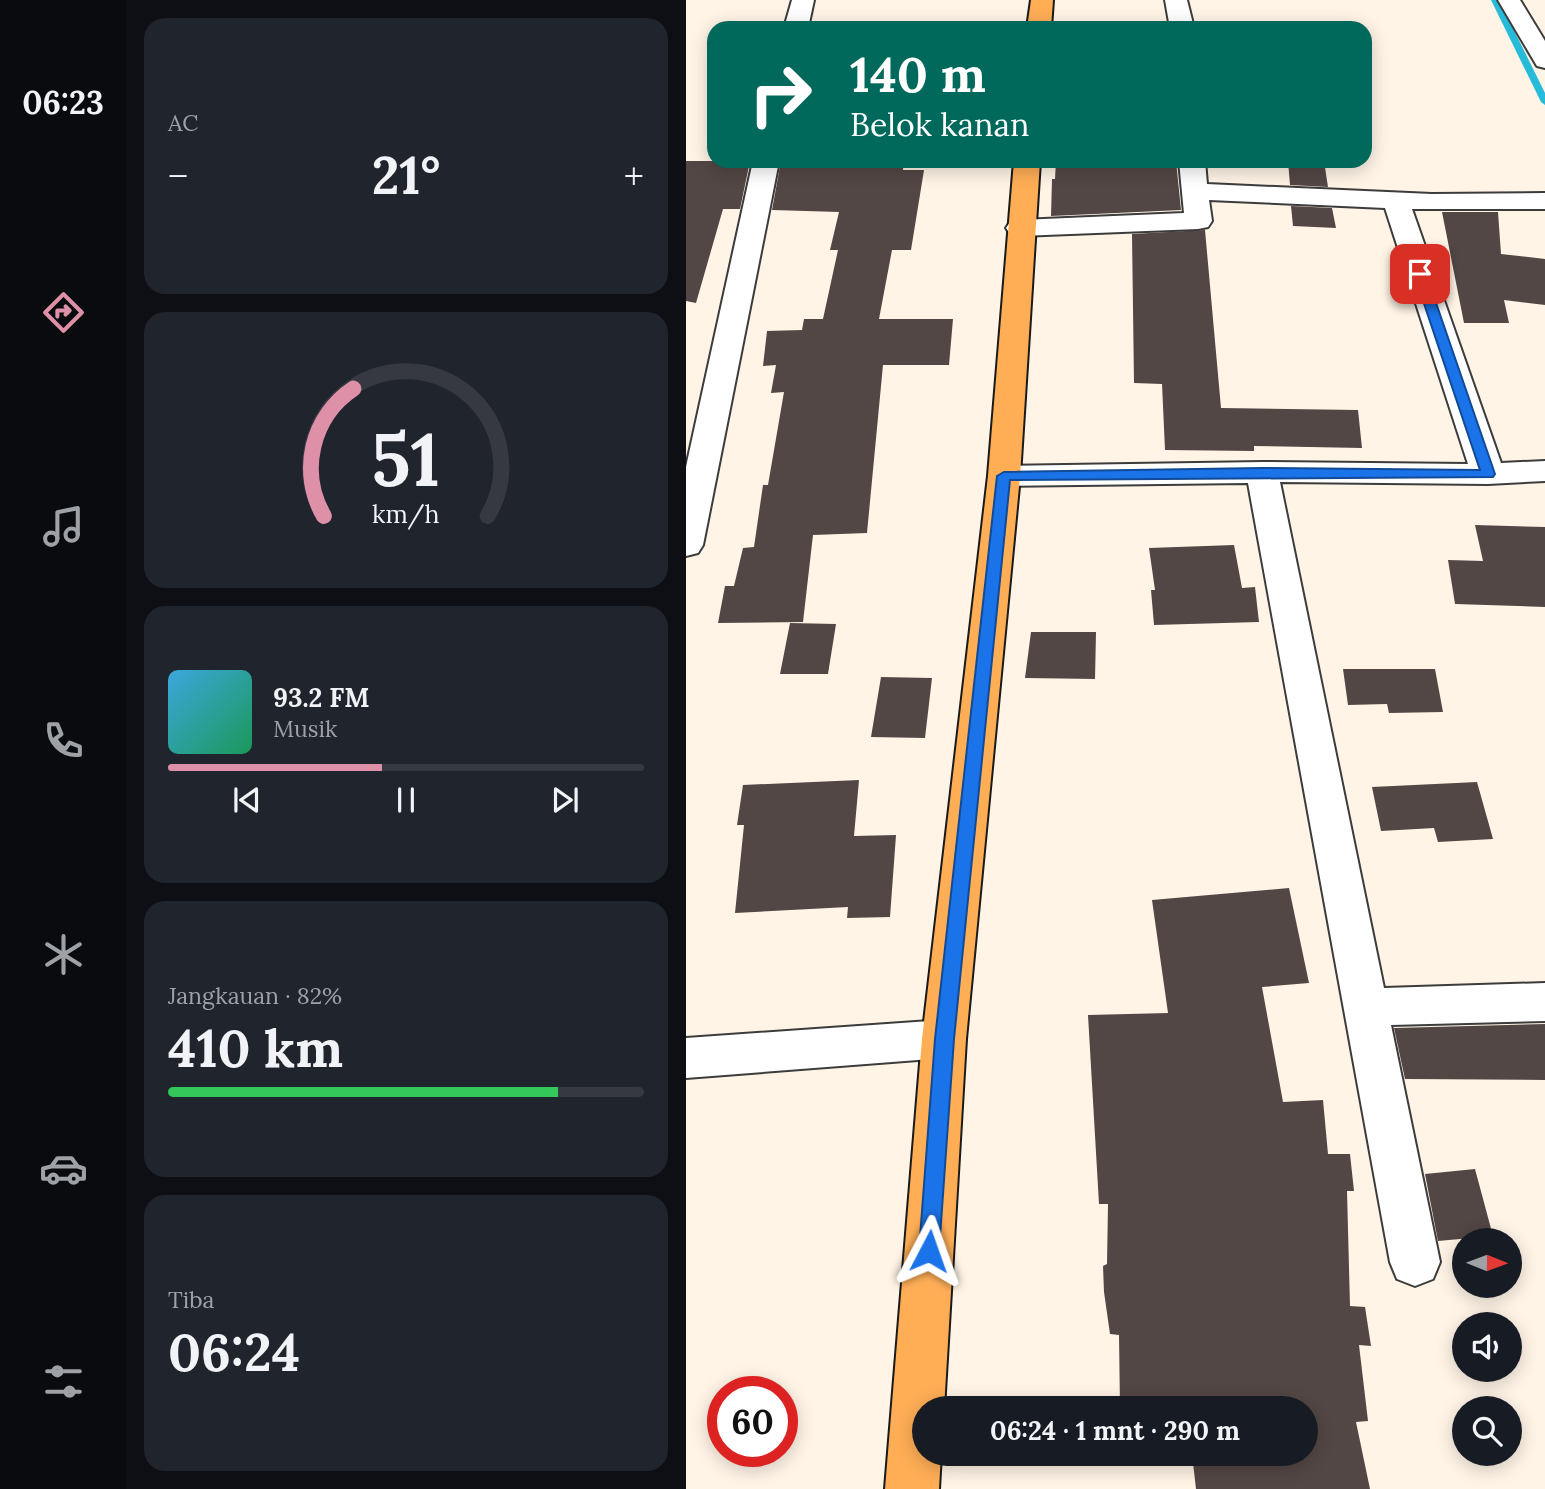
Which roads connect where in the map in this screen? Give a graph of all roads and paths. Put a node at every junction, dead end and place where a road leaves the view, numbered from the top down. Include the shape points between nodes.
1 (803, 0) edge
2 (1042, 0) edge
3 (1176, 0) edge
4 (1509, 0) edge
5 (798, 21) edge
6 (1040, 21) edge
7 (1180, 21) edge
8 (1545, 61) edge
9 (765, 168) edge
10 (1026, 168) edge
11 (1192, 168) edge
12 (1193, 191) junction
13 (1395, 198) junction
14 (1545, 201) edge
15 (1020, 228) junction
16 (1545, 471) edge
17 (1262, 472) junction
18 (1488, 474) junction
19 (1004, 476) junction
20 (686, 545) edge
21 (1545, 1002) edge
22 (1365, 1007) junction
23 (944, 1039) junction
24 (686, 1058) edge
25 (1415, 1262) dead end
26 (912, 1489) edge

1 - 5 street
2 - 6 main road
3 - 7 street
4 - 8 street
9 - 20 street
10 - 15 main road
11 - 12 street
12 - 13 street
12 - 15 street via 1198,221
13 - 14 street
13 - 18 street
15 - 19 main road
16 - 18 street
17 - 18 street
17 - 19 street
17 - 22 street
19 - 23 main road
21 - 22 street
22 - 25 street
23 - 24 street
23 - 26 main road

